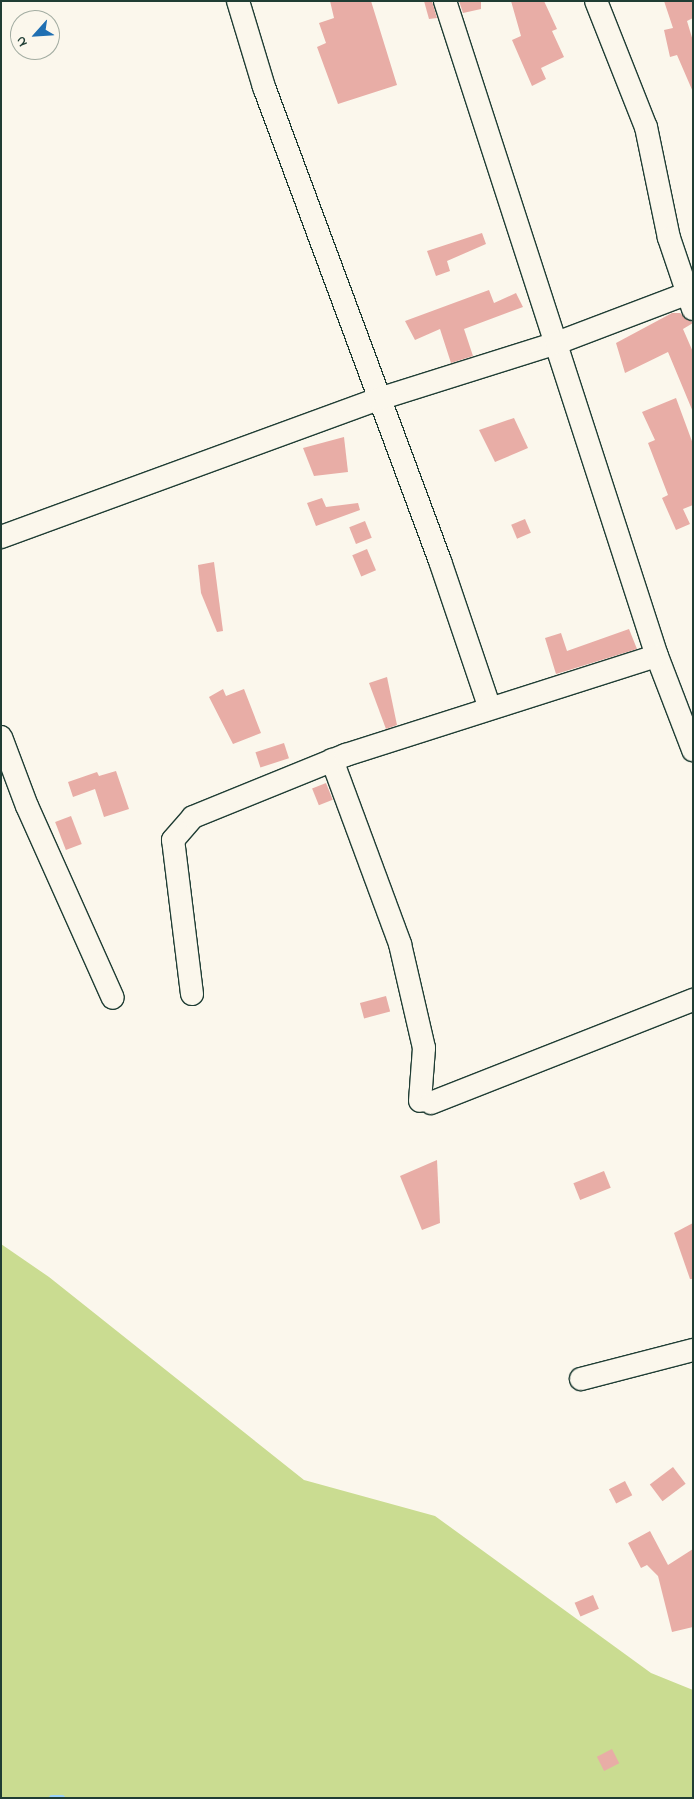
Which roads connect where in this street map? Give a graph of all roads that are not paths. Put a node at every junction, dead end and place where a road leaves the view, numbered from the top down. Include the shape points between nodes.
1 (238, 1) edge
2 (445, 1) edge
3 (596, 1) edge
4 (689, 302) edge
5 (557, 343) junction
6 (379, 399) junction
7 (1, 536) edge
8 (657, 656) junction
9 (489, 706) junction
10 (1, 738) edge
11 (693, 750) edge
12 (332, 760) junction
13 (192, 994) dead end
14 (113, 998) dead end
15 (693, 1000) edge
16 (693, 1350) edge
17 (580, 1379) dead end

1 - 6 street via 264,87
2 - 5 street
3 - 4 street via 646,127 669,238
4 - 5 street
5 - 6 street
5 - 8 street
6 - 7 street
6 - 9 street via 440,561
8 - 9 street
8 - 11 street
9 - 12 street
10 - 14 street via 27,806
12 - 13 street via 193,817 173,840
12 - 15 street via 400,944 424,1048 426,1102
16 - 17 street

